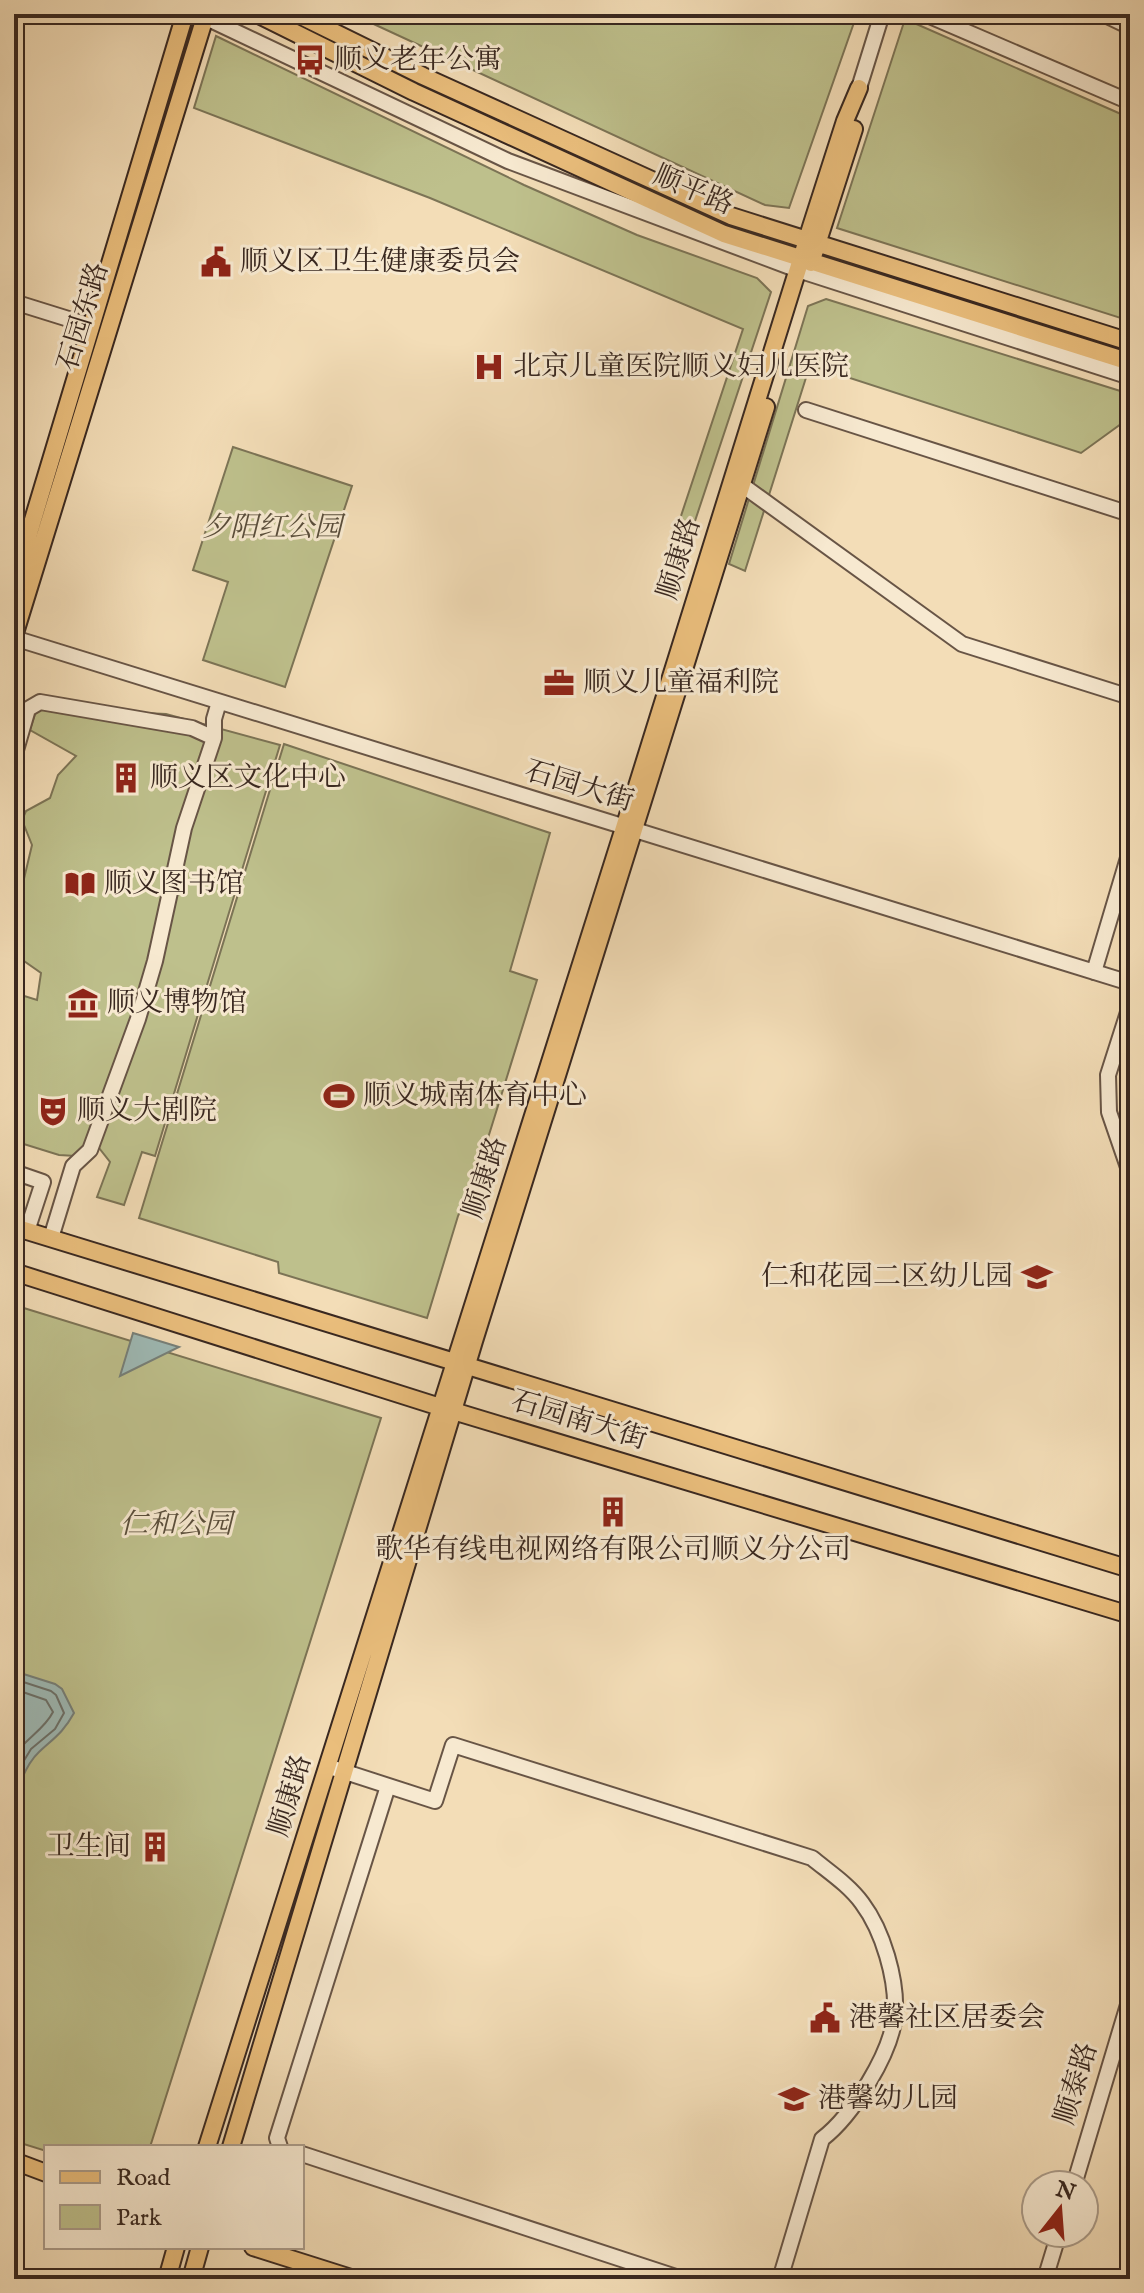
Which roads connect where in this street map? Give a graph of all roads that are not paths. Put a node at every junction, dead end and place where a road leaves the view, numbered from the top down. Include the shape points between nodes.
1 (185, 14) edge
2 (257, 14) edge
3 (297, 14) edge
4 (882, 14) edge
5 (925, 14) edge
6 (1103, 14) edge
7 (203, 15) edge
8 (1130, 27) edge
9 (859, 88) joint
10 (1130, 102) edge
11 (807, 258) junction
12 (14, 302) edge
13 (91, 326) junction
14 (1130, 342) edge
15 (1130, 362) edge
16 (1130, 377) edge
17 (806, 410) dead end
18 (742, 485) junction
19 (1130, 514) edge
20 (14, 583) edge
21 (14, 637) edge
22 (1130, 697) edge
23 (217, 702) junction
24 (192, 728) junction
25 (214, 738) junction
26 (14, 757) edge
27 (630, 830) junction
28 (1130, 851) edge
29 (1130, 877) edge
30 (1097, 973) junction
31 (1130, 983) edge
32 (1130, 1006) edge
33 (14, 1172) edge
34 (1130, 1173) edge
35 (43, 1182) junction
36 (67, 1189) junction
37 (20, 1229) edge
38 (51, 1238) junction
39 (14, 1272) edge
40 (462, 1362) junction
41 (448, 1409) junction
42 (1130, 1569) edge
43 (1130, 1615) edge
44 (327, 1766) junction
45 (345, 1772) junction
46 (388, 1786) junction
47 (1130, 1998) edge
48 (208, 2145) edge
49 (232, 2145) edge
50 (279, 2145) edge
51 (304, 2155) edge
52 (14, 2161) edge
53 (1079, 2169) edge
54 (44, 2172) edge
55 (175, 2249) edge
56 (199, 2249) edge
57 (259, 2249) edge
58 (1054, 2249) edge
59 (167, 2279) edge
60 (191, 2279) edge
61 (354, 2279) edge
62 (682, 2279) edge
63 (780, 2279) edge
64 (1045, 2279) edge

1 - 13 main road, 石园东路
2 - 11 main road, 顺平路 via 611,184 724,234
3 - 11 main road, 顺平路 via 731,216
4 - 9 street, 顺康路
5 - 10 street
6 - 8 street
7 - 11 street via 508,161
7 - 21 main road, 石园东路
9 - 11 main road, 顺康路
11 - 14 main road, 顺平路
11 - 15 main road, 顺平路
11 - 16 street
11 - 18 main road, 顺康路
11 - 27 main road, 顺康路
12 - 13 street
13 - 20 main road, 石园东路
17 - 19 street
18 - 22 street via 962,644
18 - 27 main road, 顺康路
21 - 23 street, 石园大街
23 - 24 street via 205,725
23 - 25 street
23 - 27 street, 石园大街
24 - 25 street
24 - 26 street via 34,703
25 - 36 street via 184,828 138,1019 90,1150 73,1166
27 - 30 street, 石园大街
27 - 40 main road, 顺康路
28 - 30 street
29 - 30 street
30 - 31 street, 石园大街
32 - 34 street via 1108,1075 1109,1112
33 - 35 street
35 - 36 street
35 - 37 street
36 - 38 street
37 - 38 main road, 石园南大街
38 - 40 main road, 石园南大街
39 - 41 main road, 石园南大街
40 - 41 main road, 顺康路
40 - 42 main road, 石园南大街
41 - 43 main road, 石园南大街
41 - 44 main road, 顺康路
41 - 45 main road, 顺康路
44 - 45 street
44 - 48 main road, 顺康路
45 - 46 street
45 - 49 main road, 顺康路
46 - 50 street via 277,2138
46 - 63 street via 435,1801 453,1745 812,1858 863,1905 882,1940 895,2015 873,2076 837,2127 822,2139
47 - 53 street, 顺泰路
51 - 62 street
52 - 54 main road
55 - 59 main road
56 - 60 main road
57 - 61 main road
58 - 64 street

